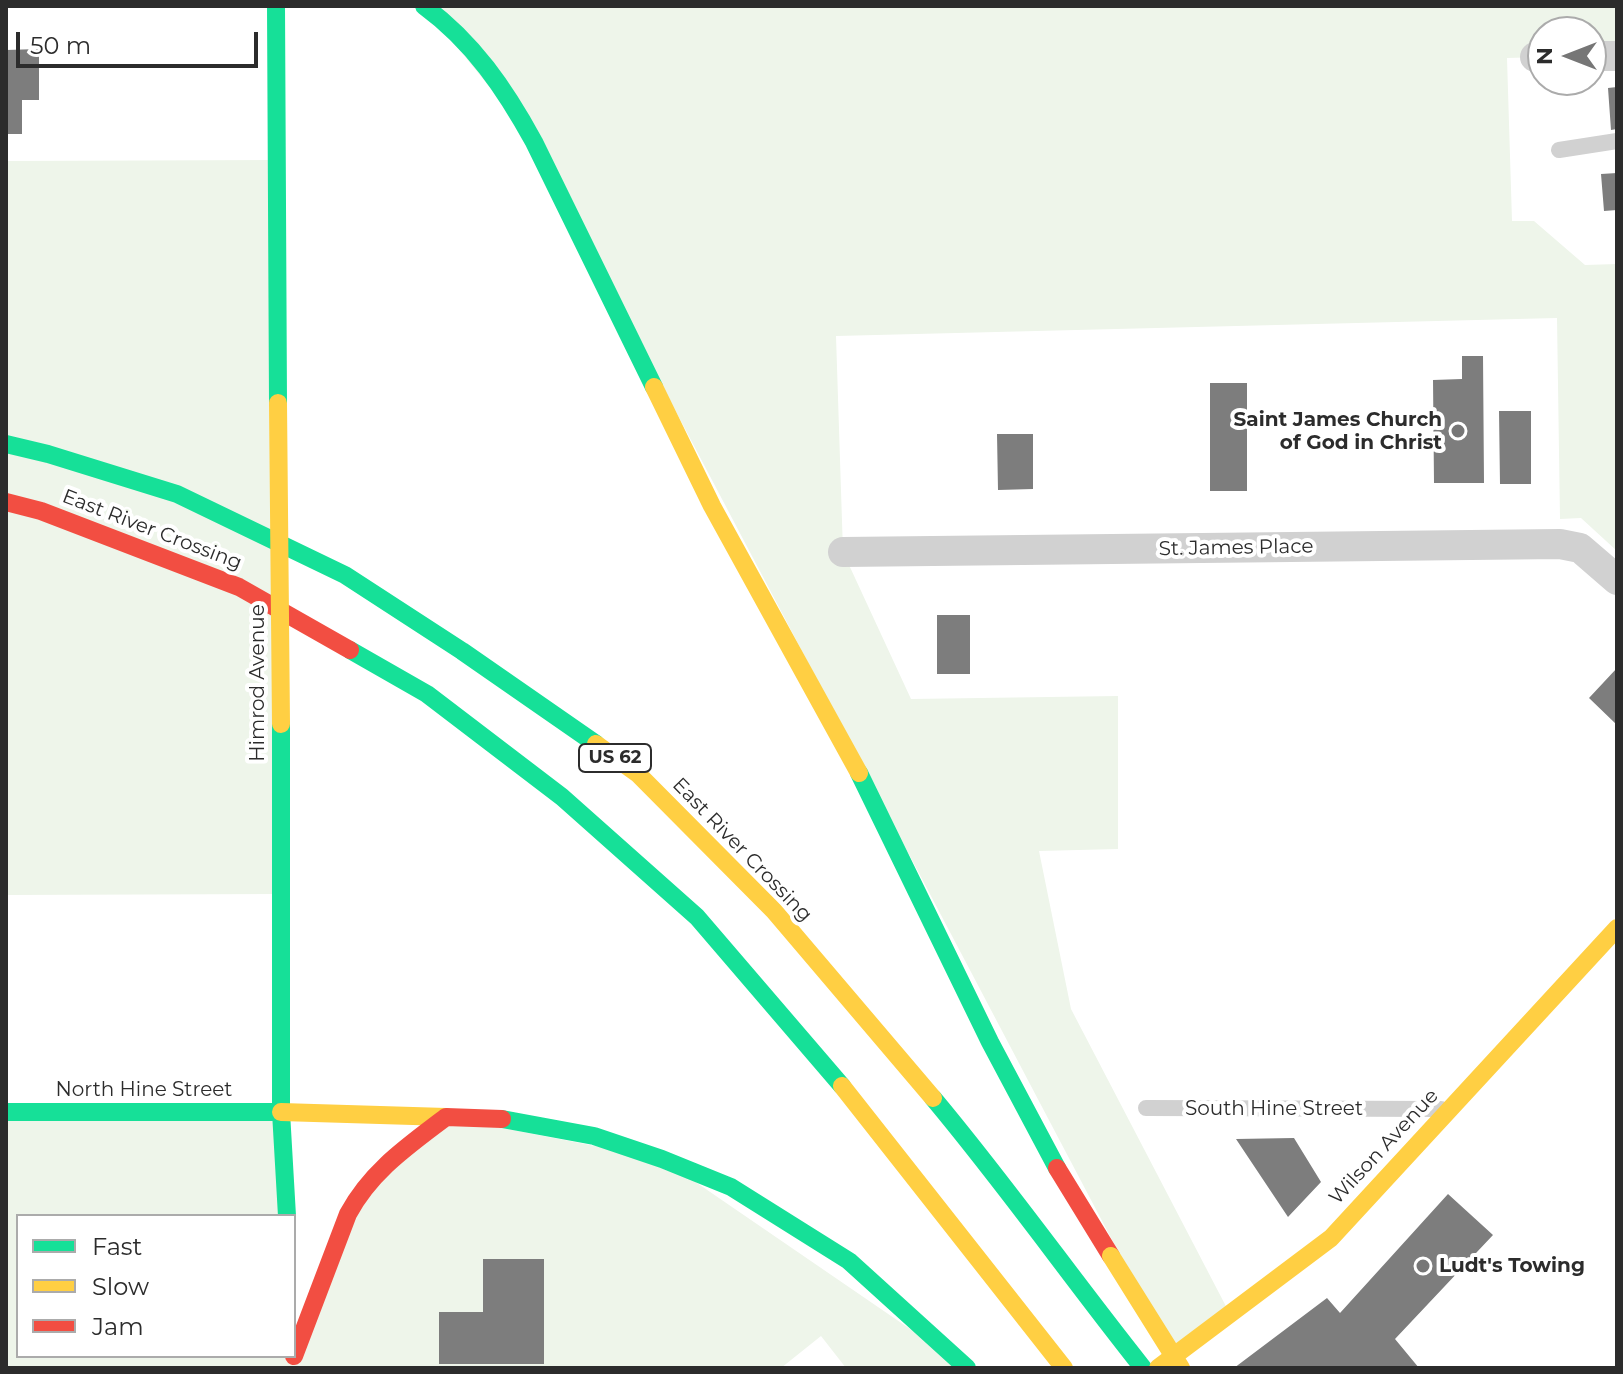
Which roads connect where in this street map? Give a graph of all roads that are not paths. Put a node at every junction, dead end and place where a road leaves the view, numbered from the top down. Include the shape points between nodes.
1 (276, 6) edge
2 (424, 6) edge
3 (1617, 141) edge
4 (1559, 150) dead end
5 (6, 444) edge
6 (6, 502) edge
7 (843, 552) dead end
8 (1617, 580) edge
9 (1617, 928) edge
10 (1146, 1108) dead end
11 (1449, 1109) junction
12 (6, 1112) edge
13 (281, 1112) junction
14 (446, 1117) junction
15 (287, 1214) edge
16 (296, 1350) edge
17 (966, 1368) edge
18 (1064, 1368) edge
19 (1143, 1368) edge
20 (1158, 1368) edge
21 (1181, 1368) edge

1 - 13 main road, Himrod Avenue, bridge
2 - 21 main road, bridge via 476,52 509,97 712,506 852,760 1049,1155
3 - 4 lane
5 - 19 main road, East River Crossing / US 62 via 177,494 345,575 638,774 774,911 979,1153
6 - 18 main road, East River Crossing via 239,587 427,694 562,797 697,917 824,1063
7 - 8 street, St. James Place via 1560,544 1590,554
9 - 11 main road, Wilson Avenue
10 - 11 lane, South Hine Street
11 - 20 main road, Wilson Avenue via 1331,1238
12 - 13 main road, North Hine Street
13 - 14 main road, North Hine Street
13 - 15 main road, Himrod Avenue
14 - 16 main road via 388,1161 358,1195
14 - 17 main road, North Hine Street via 513,1120 594,1136 731,1187 849,1261

